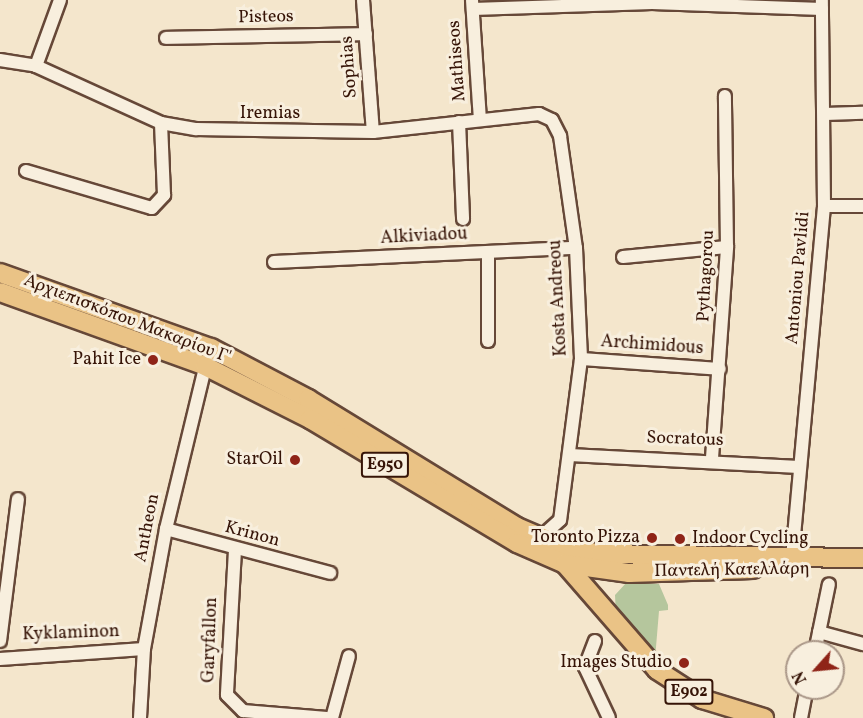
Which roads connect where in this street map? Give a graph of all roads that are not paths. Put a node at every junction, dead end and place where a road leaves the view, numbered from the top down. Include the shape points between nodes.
1 (60, 0) edge
2 (363, 0) edge
3 (563, 2) edge
4 (473, 4) edge
5 (822, 4) edge
6 (366, 34) junction
7 (166, 38) dead end
8 (0, 60) edge
9 (36, 66) junction
10 (725, 96) dead end
11 (863, 113) edge
12 (825, 114) junction
13 (480, 120) junction
14 (552, 120) joint
15 (459, 122) junction
16 (161, 123) junction
17 (373, 132) junction
18 (27, 171) dead end
19 (824, 206) junction
20 (863, 206) edge
21 (463, 219) dead end
22 (576, 248) junction
23 (727, 248) junction
24 (488, 252) junction
25 (623, 257) dead end
26 (274, 262) dead end
27 (0, 273) edge
28 (0, 292) edge
29 (488, 342) dead end
30 (211, 348) junction
31 (581, 359) junction
32 (205, 366) junction
33 (720, 369) junction
34 (571, 455) junction
35 (712, 458) junction
36 (798, 467) junction
37 (18, 499) dead end
38 (166, 529) junction
39 (540, 538) junction
40 (235, 550) junction
41 (792, 558) junction
42 (863, 558) edge
43 (601, 563) junction
44 (565, 564) junction
45 (863, 569) edge
46 (330, 573) dead end
47 (829, 584) dead end
48 (609, 621) junction
49 (819, 632) junction
50 (0, 640) edge
51 (817, 640) edge
52 (595, 642) dead end
53 (863, 644) edge
54 (144, 649) junction
55 (349, 656) dead end
56 (0, 659) edge
57 (805, 700) edge
58 (140, 718) edge
59 (327, 718) edge
60 (332, 718) edge
61 (609, 718) edge
62 (764, 718) edge
63 (801, 718) edge

1 - 9 street
2 - 6 street, Sophias
3 - 4 street
3 - 5 street
4 - 13 street, Mathiseos
5 - 12 street, Antoniou Pavlidi
6 - 7 street, Pisteos
6 - 17 street, Sophias
8 - 9 street, Iremias
9 - 16 street, Iremias
10 - 23 street, Pythagorou
11 - 12 street
12 - 19 street, Antoniou Pavlidi
13 - 14 street, Iremias via 539,114
13 - 15 street, Iremias
14 - 22 street, Kosta Andreou via 560,136
15 - 17 street, Iremias
15 - 21 street
16 - 17 street, Iremias via 237,132
16 - 18 street via 160,204 141,207
19 - 20 street
19 - 36 street, Antoniou Pavlidi
22 - 24 street, Alkiviadou
22 - 31 street, Kosta Andreou
23 - 25 street
23 - 33 street, Pythagorou
24 - 26 street, Alkiviadou
24 - 29 street
27 - 30 main road, Αρχιεπισκόπου Μακαρίου Γ' / E950
28 - 32 main road, Αρχιεπισκόπου Μακαρίου Γ' / E950
30 - 32 street, Antheon
30 - 39 main road, Αρχιεπισκόπου Μακαρίου Γ' / E950
31 - 33 street, Archimidous
31 - 34 street, Kosta Andreou
32 - 38 street, Antheon
32 - 44 main road, Αρχιεπισκόπου Μακαρίου Γ' / E950 via 310,419 517,543
33 - 35 street, Pythagorou
34 - 35 street, Socratous
34 - 39 street, Kosta Andreou via 560,520
35 - 36 street, Socratous
36 - 41 street, Antoniou Pavlidi
37 - 50 street
38 - 40 street, Krinon
38 - 54 street, Antheon
39 - 43 main road, Αρχιεπισκόπου Μακαρίου Γ' / E950
40 - 46 street, Krinon
40 - 59 street, Garyfallon via 227,695 243,711
41 - 42 main road, Παντελή Κατελλάρη / E950
41 - 43 main road, Παντελή Κατελλάρη / E950
43 - 44 main road, Αρχιεπισκόπου Μακαρίου Γ' / E950
43 - 45 main road, Παντελή Κατελλάρη / E950
43 - 48 main road
44 - 48 main road, Αρχιεπισκόπου Μακαρίου Γ'
47 - 49 street
48 - 62 main road, Αρχιεπισκόπου Μακαρίου Γ' / E902 via 681,688
49 - 51 street
49 - 53 street
52 - 61 street via 585,667
54 - 56 street, Kyklaminon
54 - 58 street, Antheon
55 - 60 street
57 - 63 street

